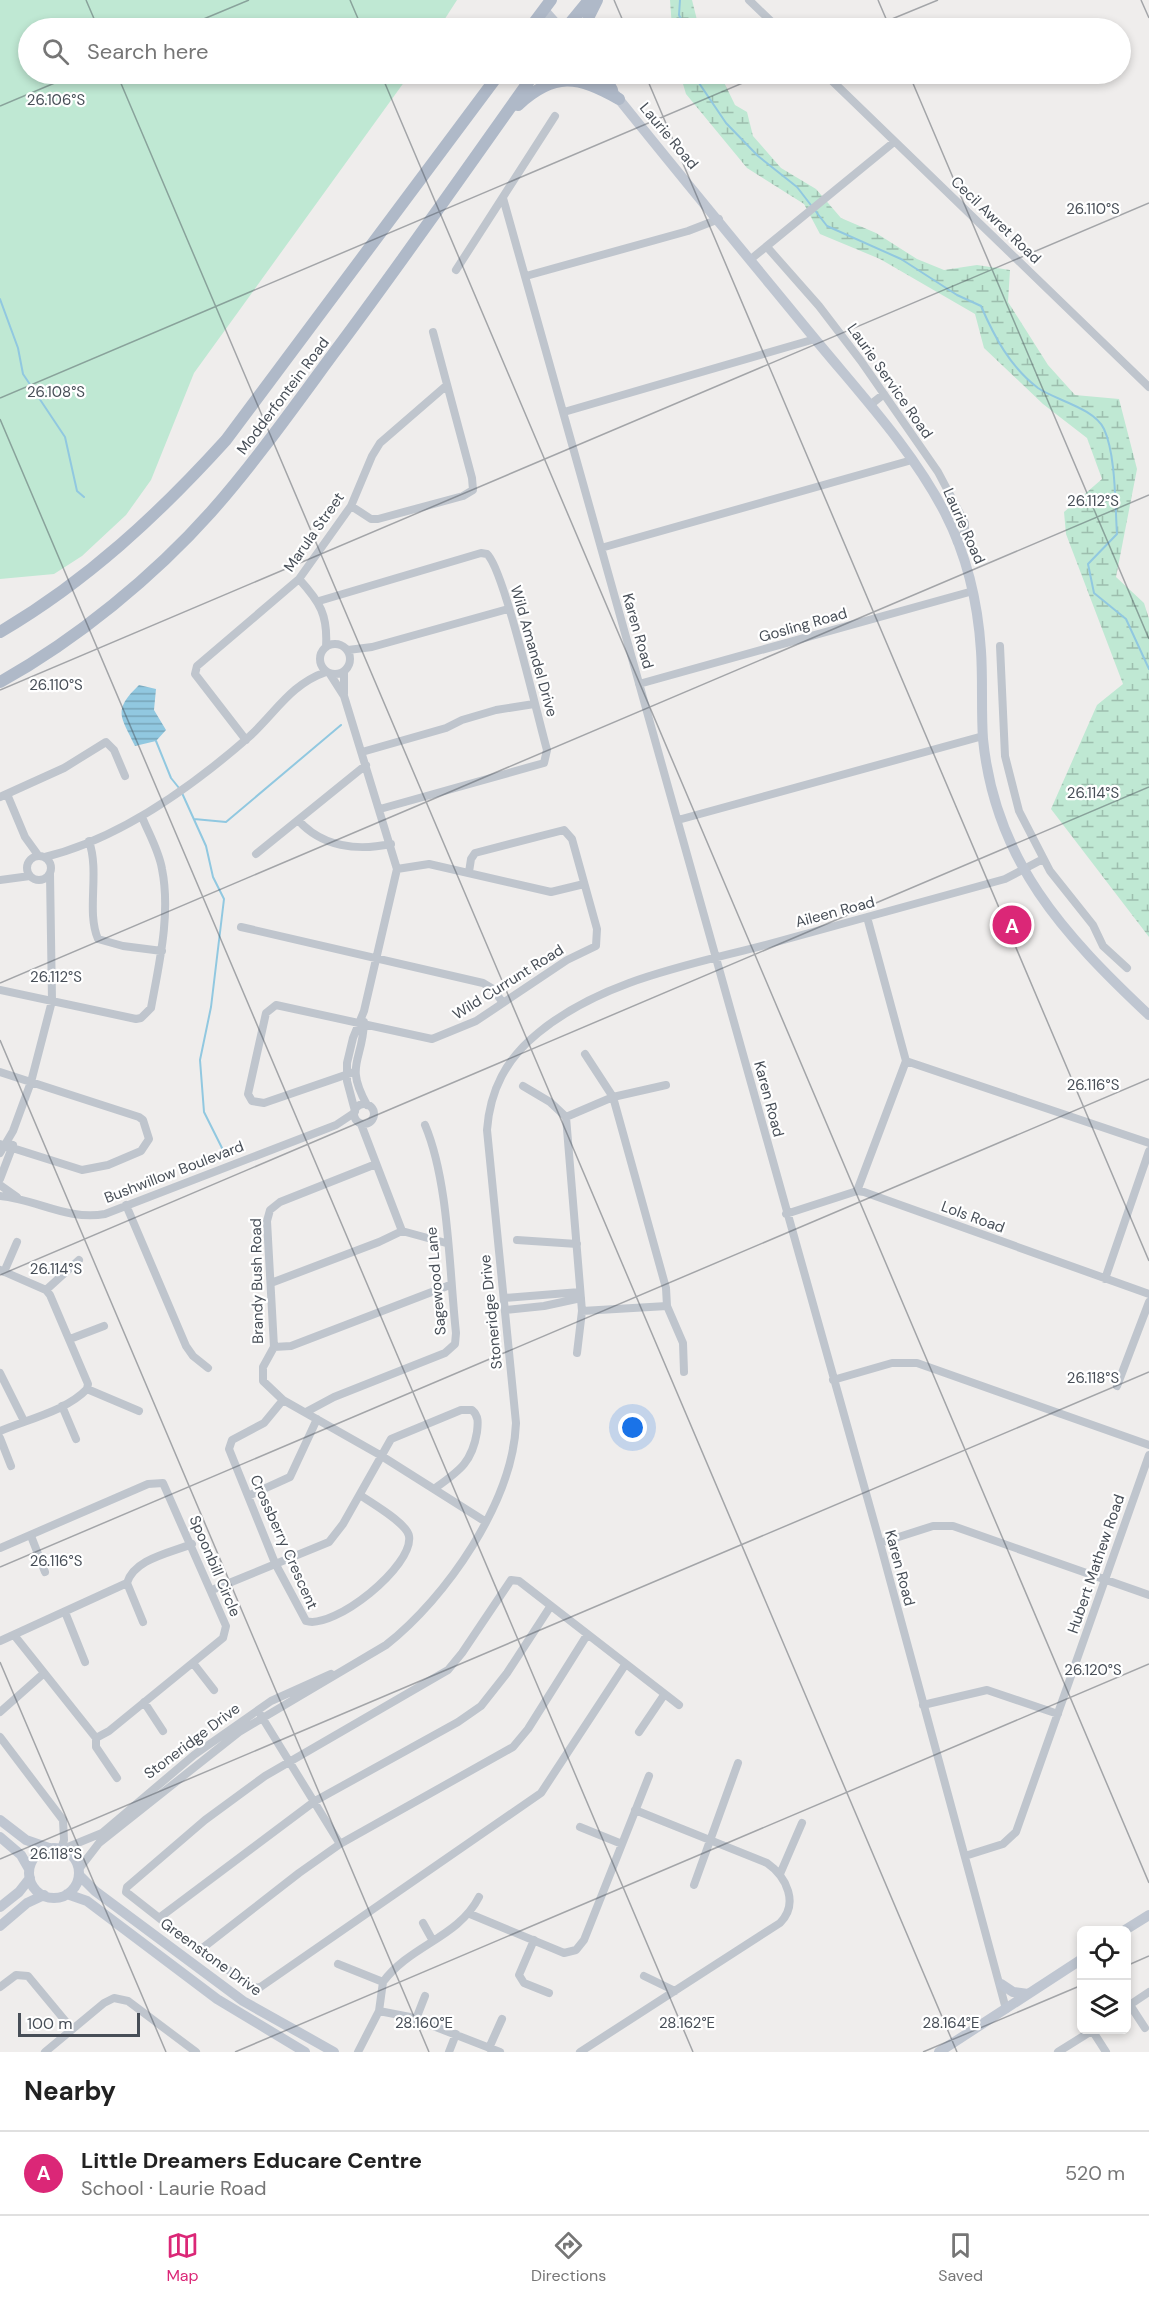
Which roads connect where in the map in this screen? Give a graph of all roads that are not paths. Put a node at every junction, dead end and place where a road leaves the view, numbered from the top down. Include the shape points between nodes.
1 (589, 0) edge
2 (597, 0) edge
3 (749, 0) edge
4 (547, 5) edge
5 (537, 18) edge
6 (574, 18) edge
7 (589, 18) edge
8 (768, 18) edge
9 (492, 84) edge
10 (527, 84) edge
11 (550, 84) edge
12 (589, 84) edge
13 (607, 84) edge
14 (609, 84) edge
15 (835, 84) edge
16 (616, 95) junction
17 (555, 116) dead end
18 (499, 124) junction
19 (894, 142) junction
20 (503, 198) junction
21 (718, 219) junction
22 (767, 247) junction
23 (752, 259) junction
24 (456, 270) dead end
25 (526, 276) junction
26 (433, 332) dead end
27 (816, 339) junction
28 (447, 385) junction
29 (1149, 387) edge
30 (884, 394) junction
31 (870, 405) junction
32 (564, 412) junction
33 (912, 460) junction
34 (351, 506) junction
35 (957, 542) junction
36 (601, 548) junction
37 (298, 579) junction
38 (973, 591) junction
39 (319, 601) junction
40 (508, 609) junction
41 (327, 628) junction
42 (0, 632) edge
43 (340, 645) junction
44 (1000, 646) dead end
45 (326, 647) junction
46 (372, 647) junction
47 (348, 650) junction
48 (320, 659) junction
49 (351, 659) junction
50 (344, 672) junction
51 (328, 673) junction
52 (308, 678) junction
53 (0, 682) edge
54 (639, 684) junction
55 (344, 696) junction
56 (534, 704) junction
57 (983, 736) junction
58 (246, 740) junction
59 (362, 752) junction
60 (366, 765) junction
61 (125, 776) dead end
62 (3, 795) edge
63 (380, 809) junction
64 (142, 817) junction
65 (298, 820) junction
66 (678, 820) junction
67 (25, 837) junction
68 (89, 841) junction
69 (391, 844) junction
70 (68, 852) junction
71 (256, 854) dead end
72 (41, 856) junction
73 (1043, 860) junction
74 (27, 863) junction
75 (397, 868) junction
76 (50, 870) junction
77 (1024, 871) junction
78 (469, 872) junction
79 (30, 876) junction
80 (4, 879) edge
81 (40, 880) junction
82 (584, 884) junction
83 (48, 901) junction
84 (867, 917) junction
85 (242, 927) dead end
86 (162, 951) junction
87 (716, 958) junction
88 (376, 959) junction
89 (1127, 968) dead end
90 (652, 976) joint
91 (0, 990) edge
92 (52, 1001) junction
93 (503, 1003) junction
94 (1147, 1008) edge
95 (361, 1024) junction
96 (585, 1054) dead end
97 (906, 1061) junction
98 (0, 1072) edge
99 (350, 1072) junction
100 (31, 1082) junction
101 (523, 1086) dead end
102 (666, 1086) dead end
103 (613, 1097) junction
104 (367, 1105) junction
105 (355, 1112) junction
106 (566, 1117) junction
107 (371, 1122) junction
108 (359, 1123) junction
109 (336, 1125) junction
110 (425, 1125) dead end
111 (13, 1131) junction
112 (368, 1138) junction
113 (1149, 1143) edge
114 (1, 1148) edge
115 (12, 1148) junction
116 (1149, 1151) edge
117 (376, 1164) junction
118 (0, 1179) edge
119 (0, 1186) edge
120 (857, 1191) junction
121 (0, 1196) edge
122 (19, 1198) junction
123 (126, 1205) junction
124 (786, 1214) junction
125 (402, 1231) junction
126 (517, 1240) dead end
127 (17, 1242) dead end
128 (446, 1243) junction
129 (577, 1244) junction
130 (79, 1260) dead end
131 (2, 1271) edge
132 (1105, 1279) junction
133 (271, 1283) junction
134 (450, 1285) junction
135 (46, 1290) junction
136 (1149, 1294) edge
137 (580, 1295) junction
138 (505, 1298) junction
139 (1149, 1302) edge
140 (667, 1305) junction
141 (506, 1310) junction
142 (582, 1311) junction
143 (104, 1326) dead end
144 (70, 1339) junction
145 (274, 1347) junction
146 (577, 1353) dead end
147 (208, 1368) dead end
148 (684, 1372) dead end
149 (0, 1373) edge
150 (833, 1380) junction
151 (1117, 1386) dead end
152 (87, 1389) junction
153 (283, 1400) junction
154 (62, 1406) junction
155 (139, 1411) dead end
156 (306, 1412) junction
157 (317, 1419) junction
158 (24, 1421) junction
159 (0, 1431) edge
160 (0, 1438) edge
161 (76, 1439) dead end
162 (1149, 1445) edge
163 (380, 1455) junction
164 (1149, 1455) edge
165 (11, 1466) dead end
166 (445, 1481) junction
167 (434, 1489) junction
168 (442, 1494) junction
169 (360, 1495) junction
170 (248, 1496) junction
171 (486, 1522) junction
172 (31, 1536) junction
173 (880, 1543) junction
174 (192, 1544) junction
175 (0, 1548) edge
176 (275, 1563) junction
177 (45, 1572) dead end
178 (1104, 1580) junction
179 (127, 1583) junction
180 (212, 1590) junction
181 (1149, 1595) edge
182 (550, 1607) junction
183 (65, 1612) junction
184 (143, 1622) dead end
185 (14, 1635) junction
186 (587, 1635) junction
187 (0, 1641) edge
188 (85, 1662) dead end
189 (193, 1663) junction
190 (625, 1665) junction
191 (43, 1674) junction
192 (214, 1689) dead end
193 (664, 1695) junction
194 (144, 1702) junction
195 (678, 1705) dead end
196 (923, 1705) junction
197 (0, 1712) edge
198 (260, 1714) junction
199 (1058, 1714) junction
200 (163, 1731) dead end
201 (639, 1732) dead end
202 (0, 1737) edge
203 (96, 1738) junction
204 (289, 1761) junction
205 (738, 1763) dead end
206 (649, 1776) dead end
207 (117, 1778) dead end
208 (315, 1801) junction
209 (635, 1810) junction
210 (0, 1820) edge
211 (802, 1823) dead end
212 (580, 1827) dead end
213 (0, 1836) edge
214 (709, 1839) junction
215 (340, 1844) junction
216 (622, 1844) junction
217 (49, 1848) junction
218 (62, 1849) junction
219 (965, 1856) junction
220 (79, 1872) junction
221 (30, 1874) junction
222 (780, 1874) junction
223 (694, 1885) dead end
224 (67, 1894) junction
225 (44, 1895) junction
226 (479, 1897) dead end
227 (0, 1907) edge
228 (470, 1914) junction
229 (1149, 1915) edge
230 (159, 1918) junction
231 (423, 1923) dead end
232 (0, 1926) edge
233 (1131, 1926) edge
234 (534, 1940) junction
235 (434, 1941) junction
236 (200, 1950) junction
237 (1077, 1962) edge
238 (338, 1964) dead end
239 (644, 1976) dead end
240 (383, 1982) junction
241 (1001, 1984) junction
242 (0, 1987) edge
243 (675, 1991) junction
244 (1149, 1992) edge
245 (549, 1993) dead end
246 (1028, 1994) junction
247 (425, 1996) dead end
248 (1131, 2004) edge
249 (1006, 2009) junction
250 (1131, 2010) edge
251 (379, 2011) junction
252 (416, 2019) junction
253 (502, 2019) dead end
254 (1145, 2028) dead end
255 (72, 2029) junction
256 (456, 2034) junction
257 (1086, 2034) edge
258 (1095, 2034) edge
259 (489, 2048) junction
260 (45, 2052) edge
261 (196, 2052) edge
262 (305, 2052) edge
263 (334, 2052) edge
264 (358, 2052) edge
265 (449, 2052) edge
266 (500, 2052) edge
267 (580, 2052) edge
268 (939, 2052) edge
269 (1058, 2052) edge
270 (1106, 2052) edge

1 - 6 main road
2 - 7 main road
3 - 8 street
4 - 5 main road
9 - 42 main road, Modderfontein Road via 226,440 177,494 130,537 77,581
10 - 18 main road, Modderfontein Road
11 - 18 main road via 539,88
12 - 16 main road
13 - 16 main road, Laurie Road
14 - 16 main road
15 - 19 street, Cecil Awret Road
16 - 21 main road, Laurie Road
17 - 20 street
18 - 53 main road, Modderfontein Road via 257,457 211,512 164,561 118,600
19 - 22 street
19 - 29 street, Cecil Awret Road
20 - 24 street
20 - 25 street, Karen Road
21 - 23 main road, Laurie Road
21 - 25 street
22 - 23 street
22 - 30 street, Laurie Service Road via 833,324
23 - 27 main road, Laurie Road
25 - 32 street, Karen Road
26 - 28 street
27 - 31 main road, Laurie Road
27 - 32 street
28 - 34 street, Marula Street via 380,443
28 - 34 street via 472,490 463,496 378,519 371,519
30 - 31 street
30 - 35 street, Laurie Service Road via 956,503 964,523
31 - 33 main road, Laurie Road
32 - 36 street, Karen Road
33 - 35 main road, Laurie Road via 935,495
33 - 36 street
34 - 37 street, Marula Street
35 - 38 main road, Laurie Road
36 - 54 street, Karen Road
37 - 39 street
37 - 58 street, Marula Street via 194,670
38 - 54 street, Gosling Road
38 - 57 main road, Laurie Road via 981,652
39 - 40 street, Wild Amandel Drive via 481,553 487,554 495,565
39 - 41 street
40 - 46 street
40 - 56 street, Wild Amandel Drive
41 - 43 street
41 - 45 street
43 - 45 street
43 - 47 street
44 - 73 street via 1007,771 1018,811
45 - 48 street
46 - 47 street
46 - 49 street
47 - 49 street
48 - 51 street
48 - 52 street
49 - 50 street
50 - 51 street
50 - 55 street
51 - 52 street
51 - 55 street
52 - 58 street
54 - 66 street, Karen Road
55 - 59 street
56 - 59 street via 496,710
56 - 63 street, Wild Amandel Drive via 547,750 544,762
57 - 66 street
57 - 77 main road, Laurie Road via 992,793
58 - 64 street
59 - 60 street
60 - 63 street
60 - 65 street
61 - 62 street via 114,750 106,742 64,768
62 - 67 street
63 - 69 street
64 - 68 street
64 - 86 street via 163,871
65 - 69 street via 318,838 348,846 362,849
65 - 71 street
66 - 87 street, Karen Road
67 - 72 street
67 - 74 street
68 - 70 street
68 - 86 street via 95,867 98,939
69 - 75 street
70 - 72 street
70 - 76 street
72 - 74 street
72 - 76 street
73 - 77 street, Aileen Road
73 - 89 street via 1093,925 1103,946
74 - 79 street
74 - 80 street
75 - 78 street via 429,864
75 - 88 street
76 - 81 street
76 - 83 street
77 - 84 street, Aileen Road
77 - 94 main road, Laurie Road via 1058,922
78 - 82 street via 551,892
78 - 82 street via 475,853 564,830 572,839
79 - 80 street
79 - 81 street
81 - 83 street
82 - 93 street, Wild Currunt Road via 598,936 596,946 567,960
83 - 92 street
84 - 87 street, Aileen Road
84 - 97 street
85 - 88 street
86 - 92 street via 151,1008 141,1018
87 - 90 street, Aileen Road
87 - 124 street, Karen Road
88 - 93 street via 483,982
88 - 95 street
90 - 138 street, Stoneridge Drive via 604,993 548,1026 518,1051 496,1086 487,1130
91 - 92 street
92 - 100 street
93 - 95 street, Wild Currunt Road via 476,1021 432,1039
95 - 99 street
95 - 99 street, Wild Currunt Road via 272,1006 266,1013 248,1094 252,1101 264,1103
96 - 103 street
97 - 113 street
97 - 120 street
98 - 100 street
99 - 104 street
99 - 105 street
100 - 111 street
100 - 115 street via 139,1117 144,1120 149,1139 141,1151 91,1170
101 - 106 street
102 - 103 street
103 - 106 street
103 - 140 street via 666,1288
104 - 105 street via 359,1106
104 - 107 street via 374,1113
105 - 108 street
105 - 109 street, Bushwillow Boulevard
106 - 129 street
107 - 108 street
107 - 112 street
108 - 109 street, Bushwillow Boulevard
108 - 112 street
109 - 123 street, Bushwillow Boulevard
110 - 128 street, Sagewood Lane via 440,1180
111 - 114 street
111 - 115 street
112 - 117 street
114 - 115 street
115 - 118 street
116 - 132 street
117 - 125 street
117 - 133 street, Brandy Bush Road via 273,1206 267,1221
119 - 122 street, Bushwillow Boulevard
120 - 124 street
120 - 132 street, Lols Road
121 - 122 street, Bushwillow Boulevard
122 - 123 street, Bushwillow Boulevard via 88,1217
123 - 147 street via 186,1346
124 - 150 street, Karen Road
125 - 128 street
125 - 133 street
126 - 129 street
127 - 131 street
128 - 134 street, Sagewood Lane
129 - 137 street
130 - 135 street
131 - 135 street
132 - 136 street, Lols Road
133 - 145 street, Brandy Bush Road
134 - 145 street via 291,1346
134 - 156 street, Sagewood Lane via 456,1337 451,1350 334,1396
135 - 144 street
137 - 138 street
137 - 141 street via 544,1306
137 - 142 street
138 - 141 street, Stoneridge Drive
139 - 151 street
140 - 142 street
140 - 148 street via 683,1343
141 - 171 street, Stoneridge Drive via 516,1431 509,1469
142 - 146 street
143 - 144 street
144 - 152 street
145 - 153 street, Brandy Bush Road via 264,1363 262,1377
149 - 158 street
150 - 162 street via 892,1363 917,1363
150 - 173 street, Karen Road
152 - 154 street
152 - 155 street
153 - 156 street, Brandy Bush Road
153 - 170 street, Crossberry Crescent via 268,1420 236,1436 230,1444 230,1455
154 - 158 street
154 - 161 street
156 - 157 street, Brandy Bush Road
157 - 163 street, Brandy Bush Road
157 - 170 street via 290,1477
158 - 159 street
160 - 165 street
163 - 166 street via 393,1437 461,1410 472,1410 478,1421 473,1453
163 - 167 street, Brandy Bush Road
163 - 169 street
164 - 178 street, Hubert Mathew Road
166 - 167 street
166 - 168 street
167 - 168 street, Brandy Bush Road
168 - 171 street, Brandy Bush Road
169 - 176 street via 329,1542
169 - 176 street, Crossberry Crescent via 400,1523 409,1536 405,1553 375,1590 324,1622 310,1623 302,1618
170 - 176 street, Crossberry Crescent
171 - 198 street, Stoneridge Drive via 416,1619 386,1645 347,1669 305,1684
172 - 174 street, Spoonbill Circle via 157,1482 166,1489
172 - 175 street, Spoonbill Circle
172 - 177 street
173 - 178 street via 933,1526 953,1526
173 - 196 street, Karen Road
174 - 179 street via 137,1567
174 - 180 street, Spoonbill Circle
176 - 180 street
178 - 181 street
178 - 199 street, Hubert Mathew Road
179 - 183 street
179 - 184 street
180 - 189 street, Spoonbill Circle via 226,1632
182 - 186 street
182 - 204 street via 516,1580 506,1584 448,1670
182 - 208 street via 481,1706
183 - 185 street
183 - 188 street
185 - 187 street
185 - 191 street
186 - 190 street
186 - 215 street via 513,1747
189 - 192 street
189 - 194 street, Spoonbill Circle
190 - 193 street
190 - 236 street via 541,1793 267,1983 255,1988
191 - 197 street
191 - 203 street
193 - 195 street
193 - 201 street
194 - 200 street
194 - 203 street, Spoonbill Circle
196 - 199 street via 987,1690
196 - 219 street, Karen Road
198 - 204 street
198 - 218 street, Stoneridge Drive via 194,1755 102,1833
198 - 220 street, Stoneridge Drive via 99,1843
199 - 219 street, Hubert Mathew Road via 1016,1832 1003,1844
202 - 218 street via 63,1820
203 - 207 street via 96,1747
204 - 208 street
204 - 230 street via 205,1820 127,1887 128,1895
205 - 214 street
206 - 209 street
208 - 215 street
208 - 230 street
209 - 214 street
209 - 216 street
210 - 217 main road via 32,1844
211 - 222 street
212 - 216 street
213 - 221 main road via 21,1855
214 - 222 street via 768,1863
214 - 223 street
215 - 236 street
216 - 234 street via 581,1945 564,1953
217 - 218 main road
217 - 221 main road via 35,1857
218 - 220 main road via 73,1856
219 - 241 street, Karen Road
220 - 224 main road via 75,1887
220 - 263 main road, Greenstone Drive via 95,1891 234,1994
221 - 225 main road via 35,1889
221 - 227 main road via 19,1892
222 - 243 street via 789,1894 786,1917
224 - 225 main road via 55,1898
224 - 262 main road, Greenstone Drive via 87,1901 217,1999
225 - 232 main road via 27,1903
226 - 228 street
228 - 234 street
228 - 235 street
229 - 233 main road
230 - 236 street
231 - 235 street
234 - 245 street via 521,1969 521,1979
235 - 240 street via 398,1964
237 - 246 main road
238 - 240 street
239 - 243 street
240 - 251 street
241 - 246 main road via 1013,1992
241 - 249 street, Karen Road
242 - 255 street via 16,1975 28,1977
243 - 267 street
244 - 248 street
246 - 249 main road
247 - 252 street
249 - 268 main road
250 - 254 street
251 - 252 street
251 - 264 street
252 - 256 street
253 - 259 street
255 - 260 street
255 - 261 street via 104,2003 119,1998
256 - 259 street
256 - 265 street
257 - 269 street
258 - 270 street
259 - 266 street

